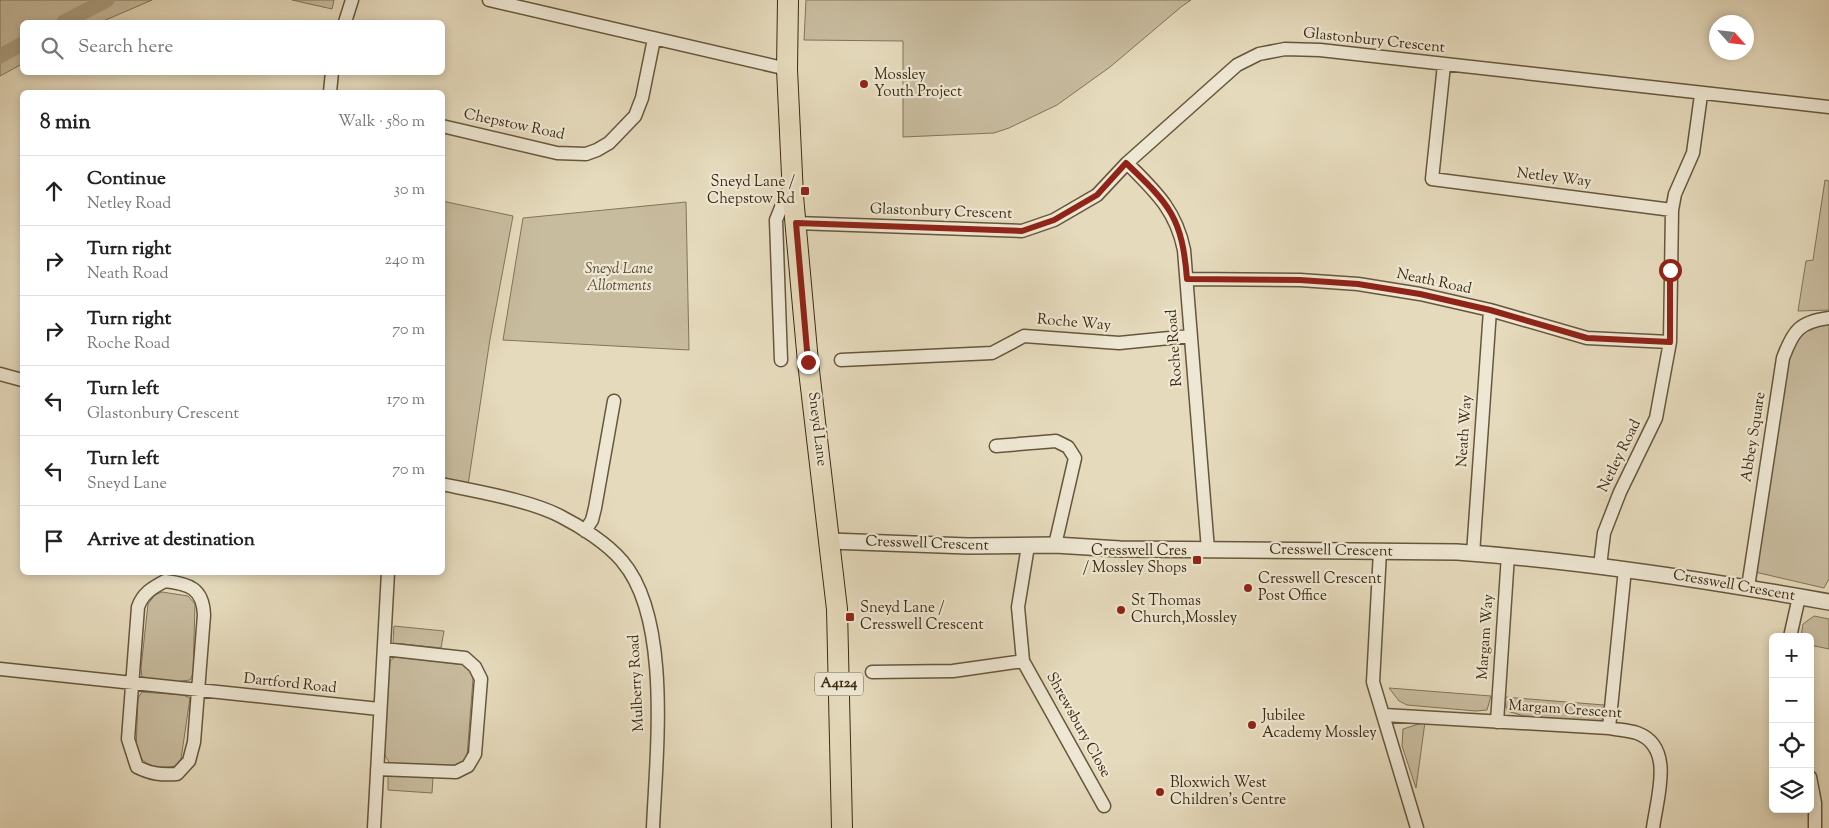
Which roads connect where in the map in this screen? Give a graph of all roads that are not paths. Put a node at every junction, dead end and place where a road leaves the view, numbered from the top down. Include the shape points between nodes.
1 (352, 0) edge
2 (489, 0) edge
3 (788, 0) edge
4 (345, 20) edge
5 (654, 39) junction
6 (1444, 65) junction
7 (787, 69) junction
8 (332, 75) edge
9 (330, 90) edge
10 (1701, 95) junction
11 (1829, 107) edge
12 (445, 127) edge
13 (1126, 163) junction
14 (793, 196) junction
15 (1672, 210) junction
16 (796, 223) junction
17 (1187, 279) junction
18 (1490, 310) junction
19 (1829, 318) edge
20 (1190, 336) junction
21 (1670, 342) junction
22 (781, 360) dead end
23 (841, 360) dead end
24 (1, 378) edge
25 (20, 380) edge
26 (614, 400) dead end
27 (996, 446) dead end
28 (445, 485) edge
29 (585, 531) junction
30 (830, 541) junction
31 (1055, 545) junction
32 (1028, 546) junction
33 (1208, 550) junction
34 (1380, 551) junction
35 (1473, 554) junction
36 (1508, 555) junction
37 (1600, 566) junction
38 (1625, 569) junction
39 (388, 575) edge
40 (1748, 587) junction
41 (1799, 597) junction
42 (1829, 602) edge
43 (1791, 633) edge
44 (384, 649) junction
45 (1024, 661) junction
46 (880, 669) dead end
47 (0, 670) edge
48 (134, 685) junction
49 (197, 691) junction
50 (379, 710) junction
51 (1384, 715) junction
52 (1497, 722) junction
53 (1609, 728) junction
54 (377, 769) junction
55 (1814, 798) edge
56 (1104, 806) dead end
57 (374, 828) edge
58 (653, 828) edge
59 (842, 828) edge
60 (1417, 828) edge
61 (1653, 828) edge
62 (1814, 828) edge

1 - 4 street
2 - 5 street
3 - 7 main road, Sneyd Lane / A4124
5 - 7 street
5 - 12 street, Chepstow Road via 636,116 597,150 586,154 557,153
6 - 10 street, Glastonbury Crescent
6 - 13 street, Glastonbury Crescent via 1320,50 1285,49 1259,54 1237,65
6 - 15 street, Netley Way via 1432,179
7 - 14 main road, Sneyd Lane / A4124
8 - 9 street
10 - 11 street, Glastonbury Crescent
10 - 15 street, Netley Road via 1693,153 1674,194
13 - 16 street, Glastonbury Crescent via 1097,195 1054,220 1022,231
13 - 17 street, Roche Road via 1160,195 1173,216 1180,230
14 - 16 main road, Sneyd Lane / A4124
14 - 22 street via 782,205 776,220
15 - 21 street, Netley Road
16 - 30 main road, Sneyd Lane / A4124 via 808,362
17 - 18 street, Neath Road via 1358,284
17 - 20 street, Roche Road
18 - 21 street, Neath Road via 1587,338
18 - 35 street, Neath Way
19 - 40 street, Abbey Square via 1812,321 1797,329 1783,358
20 - 23 street, Roche Way via 1119,343 1024,336 992,354
20 - 33 street, Roche Road
21 - 37 street, Netley Road via 1656,418 1604,533
24 - 25 street
26 - 29 street via 595,508
27 - 31 street via 1056,441 1068,447 1075,458
28 - 29 street, Mulberry Road via 559,515
29 - 58 street, Mulberry Road via 622,561 641,594 649,621 657,706
30 - 32 street, Cresswell Crescent
30 - 59 main road, Sneyd Lane / A4124 via 837,609
31 - 32 street, Cresswell Crescent
31 - 33 street, Cresswell Crescent
32 - 45 street, Shrewsbury Close via 1018,607
33 - 34 street, Cresswell Crescent
34 - 35 street, Cresswell Crescent
34 - 51 street via 1373,682
35 - 36 street, Cresswell Crescent
36 - 37 street, Cresswell Crescent
36 - 52 street, Margam Way
37 - 38 street, Cresswell Crescent
38 - 40 street, Cresswell Crescent
38 - 53 street
39 - 44 street
40 - 41 street, Cresswell Crescent
41 - 42 street, Cresswell Crescent
41 - 43 street
44 - 50 street
44 - 54 street via 465,658 475,667 480,679 475,754 468,766 456,772
45 - 46 street via 953,672
45 - 56 street, Shrewsbury Close
47 - 48 street, Dartford Road
48 - 49 street, Dartford Road
48 - 49 street via 128,739 130,753 137,767 149,774 177,774 189,761 194,742
48 - 49 street via 138,607 150,589 165,581 185,583 196,591 204,604
49 - 50 street, Dartford Road
50 - 54 street
51 - 52 street, Margam Crescent
51 - 60 street
52 - 53 street, Margam Crescent
53 - 61 street, Margam Crescent via 1636,733 1652,742 1660,755
54 - 57 street
55 - 62 street

